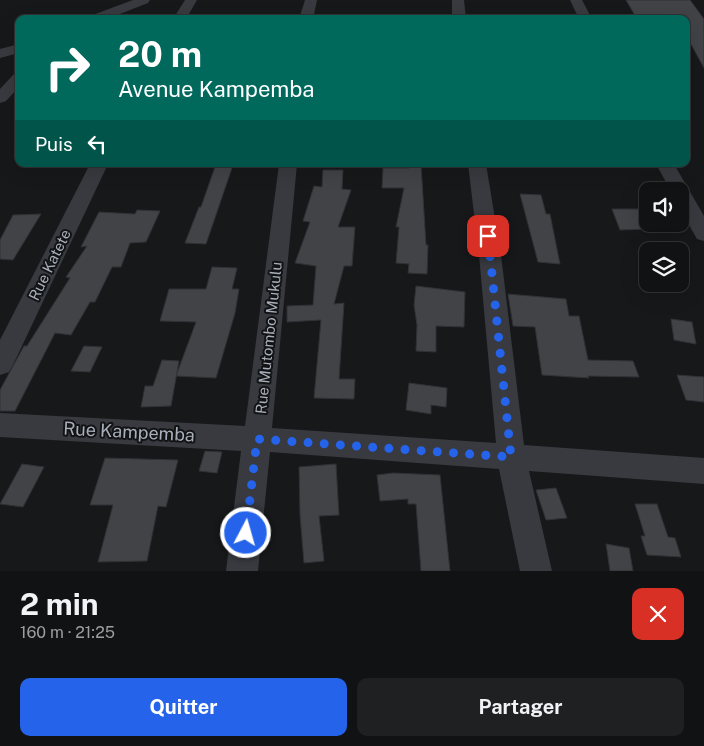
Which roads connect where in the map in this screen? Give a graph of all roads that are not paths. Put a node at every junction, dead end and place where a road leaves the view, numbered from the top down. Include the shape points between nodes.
1 (144, 0) edge
2 (191, 0) edge
3 (311, 0) edge
4 (458, 0) edge
5 (576, 0) edge
6 (105, 15) edge
7 (182, 15) edge
8 (307, 15) edge
9 (459, 15) edge
10 (584, 15) edge
11 (15, 49) edge
12 (0, 54) edge
13 (15, 82) edge
14 (0, 98) edge
15 (99, 167) edge
16 (288, 167) edge
17 (477, 167) edge
18 (666, 167) edge
19 (704, 234) edge
20 (0, 366) edge
21 (0, 425) edge
22 (257, 439) junction
23 (511, 457) junction
24 (704, 470) edge
25 (242, 571) edge
26 (536, 571) edge

1 - 6 street
2 - 7 street
3 - 8 street
4 - 9 street
5 - 10 street
11 - 12 street
13 - 14 street
15 - 20 street, Rue Katete
16 - 22 street, Rue Mutombo Mukulu
17 - 23 street
18 - 19 street
21 - 22 street, Rue Kampemba
22 - 23 street, Rue Kampemba
22 - 25 street, Rue Mutombo Mukulu
23 - 24 street, Rue Kampemba
23 - 26 street

